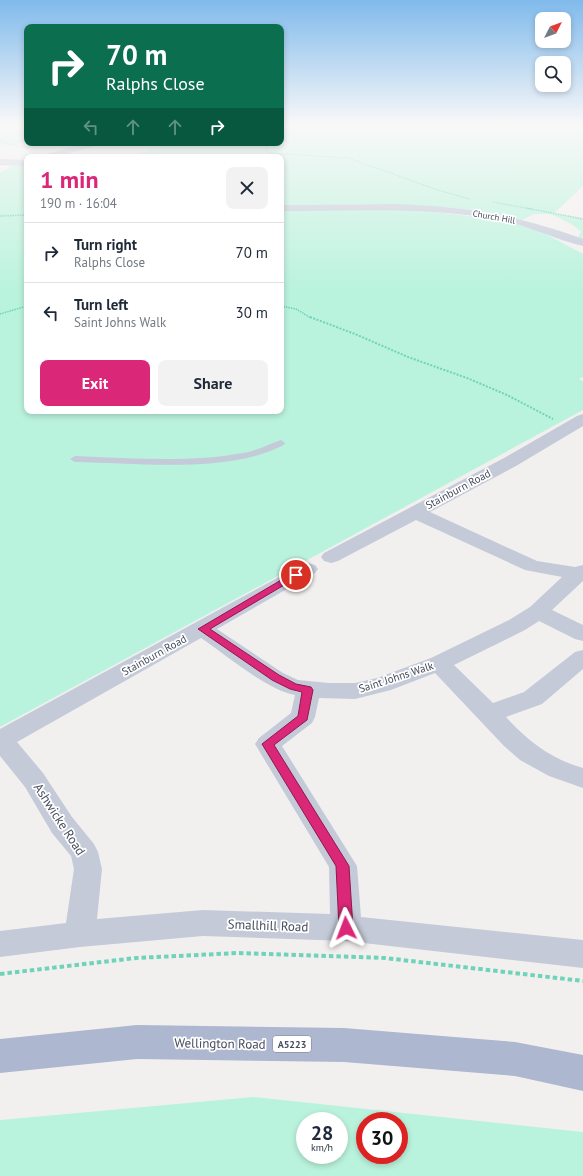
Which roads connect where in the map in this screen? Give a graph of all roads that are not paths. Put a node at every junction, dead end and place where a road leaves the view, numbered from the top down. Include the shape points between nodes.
1 (284, 208) edge
2 (583, 243) edge
3 (576, 423) edge
4 (281, 443) dead end
5 (75, 459) dead end
6 (415, 512) junction
7 (331, 557) dead end
8 (308, 569) dead end
9 (580, 573) edge
10 (538, 612) junction
11 (203, 629) junction
12 (583, 634) edge
13 (583, 657) edge
14 (439, 663) junction
15 (308, 690) junction
16 (489, 714) junction
17 (0, 740) edge
18 (583, 778) edge
19 (346, 928) junction
20 (80, 934) junction
21 (0, 944) edge
22 (583, 954) edge
23 (0, 1056) edge
24 (583, 1073) edge

1 - 2 street, Church Hill via 424,208 477,214 525,223
3 - 6 street, Stainburn Road via 510,462
4 - 5 lane via 255,455 219,459 170,462
6 - 7 street, Stainburn Road
6 - 9 street, Saint Johns Walk via 532,566
8 - 11 street, Stainburn Road
9 - 10 street, Saint Johns Walk
10 - 12 street
10 - 14 street, Saint Johns Walk
11 - 15 street, Saint Johns Walk via 275,678 293,687
11 - 17 street, Stainburn Road
13 - 16 street via 533,698
14 - 15 street, Saint Johns Walk via 383,684 355,691
14 - 16 street, Saint Johns Walk
15 - 19 street via 303,717 268,744 343,866
16 - 18 street, Saint Johns Walk via 522,748 564,772
17 - 20 street, Ashwicke Road via 34,780 62,825 84,852 88,868
19 - 20 street, Smallhill Road via 203,923
19 - 22 street, Smallhill Road
20 - 21 street, Smallhill Road
23 - 24 main road, Wellington Road / A5223 via 137,1042 344,1044 515,1060

